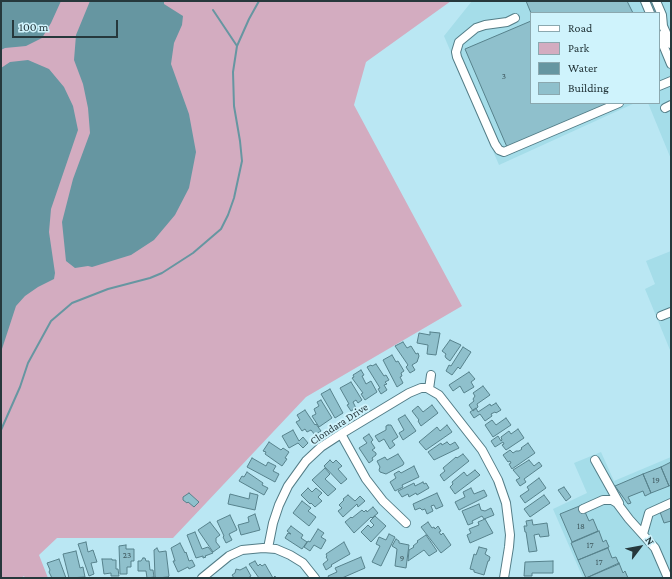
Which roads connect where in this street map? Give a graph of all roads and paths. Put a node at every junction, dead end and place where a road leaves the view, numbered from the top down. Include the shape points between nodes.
1 (645, 1) edge
2 (656, 1) edge
3 (650, 12) edge
4 (515, 18) dead end
5 (660, 37) edge
6 (671, 44) edge
7 (671, 64) edge
8 (671, 81) edge
9 (660, 86) edge
10 (617, 104) edge
11 (671, 312) edge
12 (661, 316) dead end
13 (431, 375) dead end
14 (429, 389) junction
15 (341, 434) junction
16 (595, 460) dead end
17 (671, 504) edge
18 (620, 505) junction
19 (583, 509) dead end
20 (406, 523) dead end
21 (643, 534) junction
22 (268, 548) junction
23 (202, 578) edge
24 (316, 578) edge
25 (504, 578) edge
26 (668, 578) edge

1 - 3 street
2 - 6 street
4 - 10 street via 476,28 459,42 456,52 499,150 504,152
5 - 7 street
8 - 9 street
11 - 12 street
13 - 14 street
14 - 15 street, Clondara Drive via 421,388 412,392
14 - 25 street via 442,399 482,450 498,480 506,503 510,535
15 - 20 street via 366,480
15 - 22 street, Clondara Drive via 313,454 293,477 275,514
16 - 18 street
17 - 21 street via 649,513
18 - 19 street via 608,499
18 - 21 street
21 - 26 street via 655,548
22 - 23 street via 236,552
22 - 24 street via 297,559

